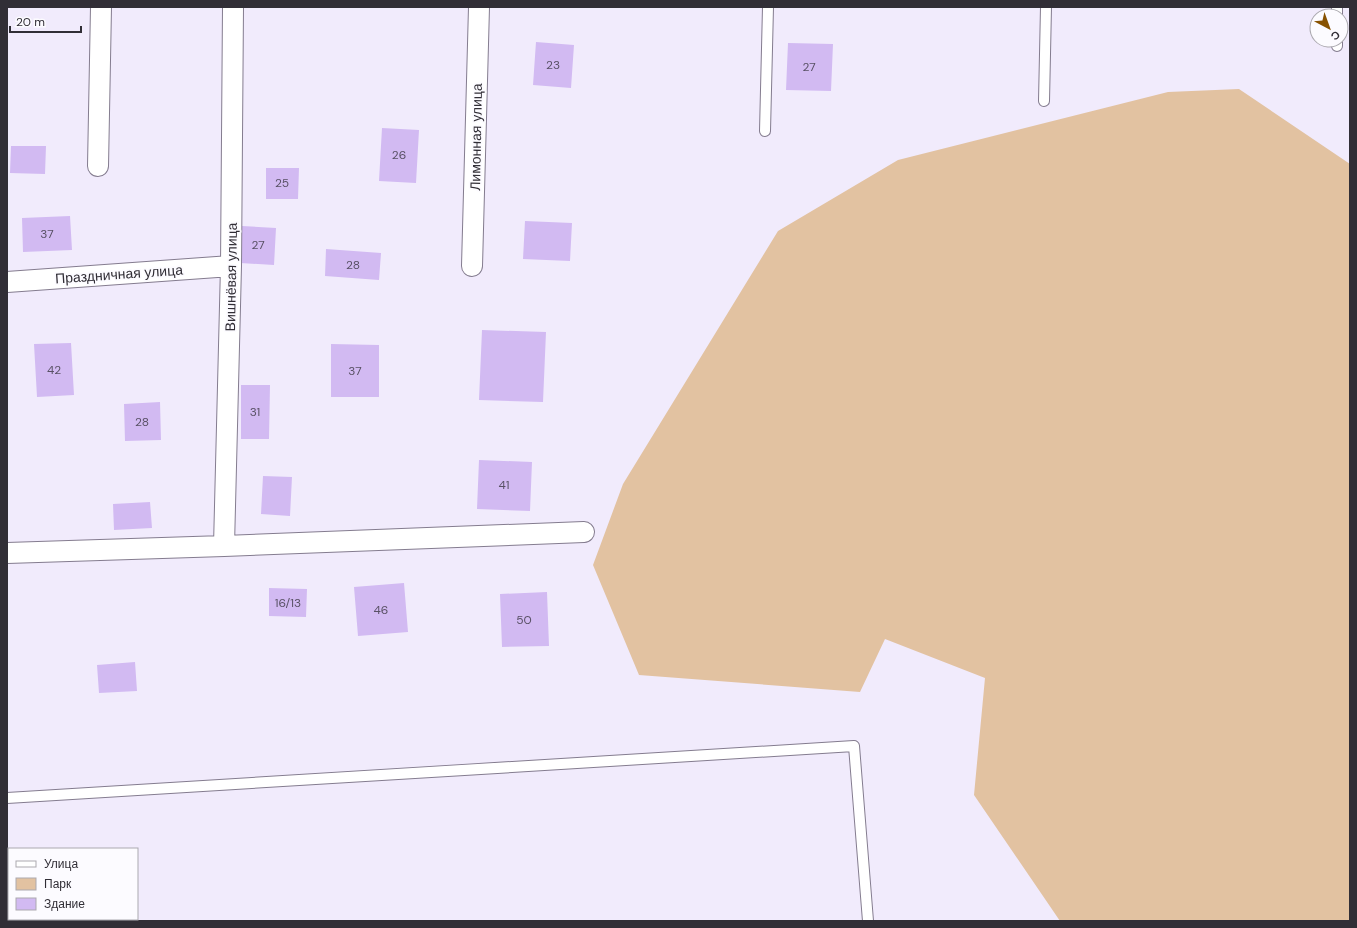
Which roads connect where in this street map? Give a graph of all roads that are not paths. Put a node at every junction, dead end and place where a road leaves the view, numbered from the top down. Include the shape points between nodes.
1 (101, 7) edge
2 (233, 7) edge
3 (479, 7) edge
4 (768, 7) edge
5 (1046, 7) edge
6 (1044, 101) dead end
7 (765, 131) dead end
8 (98, 166) dead end
9 (231, 266) junction
10 (472, 266) dead end
11 (7, 282) edge
12 (584, 532) dead end
13 (224, 546) junction
14 (7, 553) edge
15 (7, 798) edge
16 (868, 921) edge

1 - 8 street
2 - 9 street, Вишнёвая улица
3 - 10 street, Лимонная улица
4 - 7 lane
5 - 6 lane
9 - 11 street, Праздничная улица
9 - 13 street, Вишнёвая улица
12 - 13 street
13 - 14 street
15 - 16 lane via 854,746

